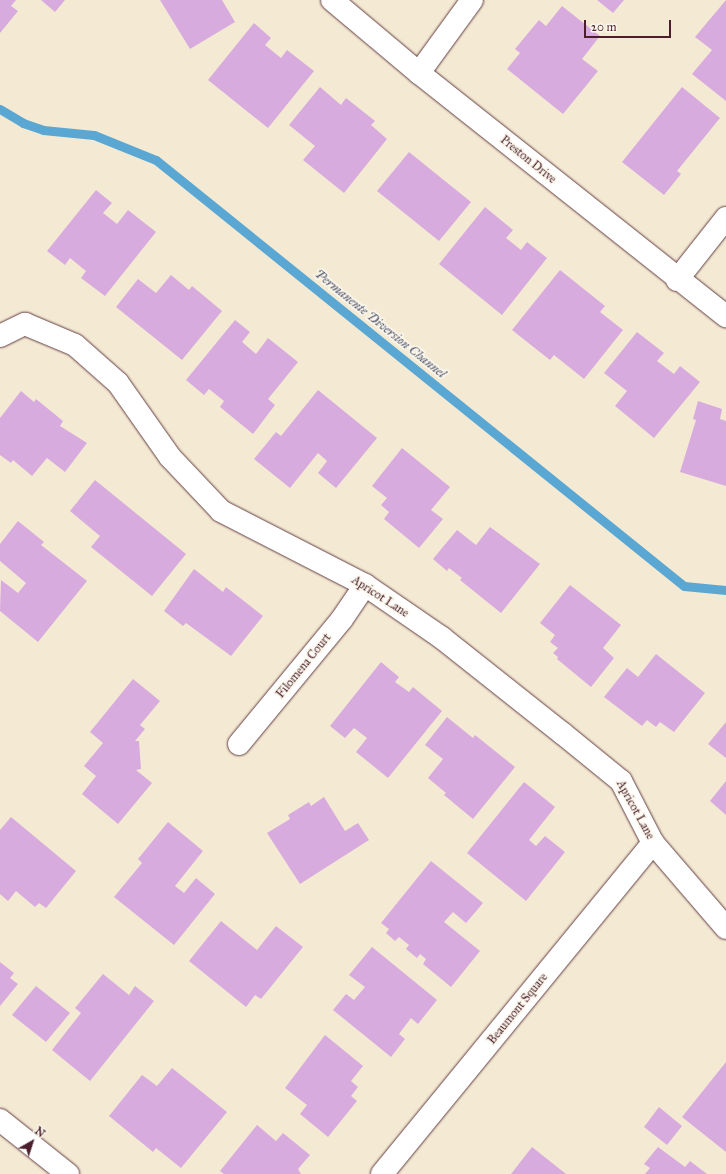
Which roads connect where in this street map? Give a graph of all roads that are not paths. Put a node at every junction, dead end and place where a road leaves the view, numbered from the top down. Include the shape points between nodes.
1 (332, 0) edge
2 (472, 0) edge
3 (418, 73) junction
4 (726, 218) edge
5 (677, 280) junction
6 (726, 316) edge
7 (0, 336) edge
8 (365, 585) junction
9 (239, 744) dead end
10 (653, 843) junction
11 (726, 928) edge
12 (0, 1120) edge
13 (68, 1174) edge
14 (382, 1174) edge

1 - 3 street, Preston Drive
2 - 3 street
3 - 5 street, Preston Drive
4 - 5 street
5 - 6 street, Preston Drive
7 - 8 street, Apricot Lane via 25,324 75,345 118,383 170,457 221,511
8 - 9 street, Filomena Court via 342,619
8 - 10 street, Apricot Lane via 442,638 621,781
10 - 11 street, Apricot Lane
10 - 14 street, Beaumont Square
12 - 13 street

